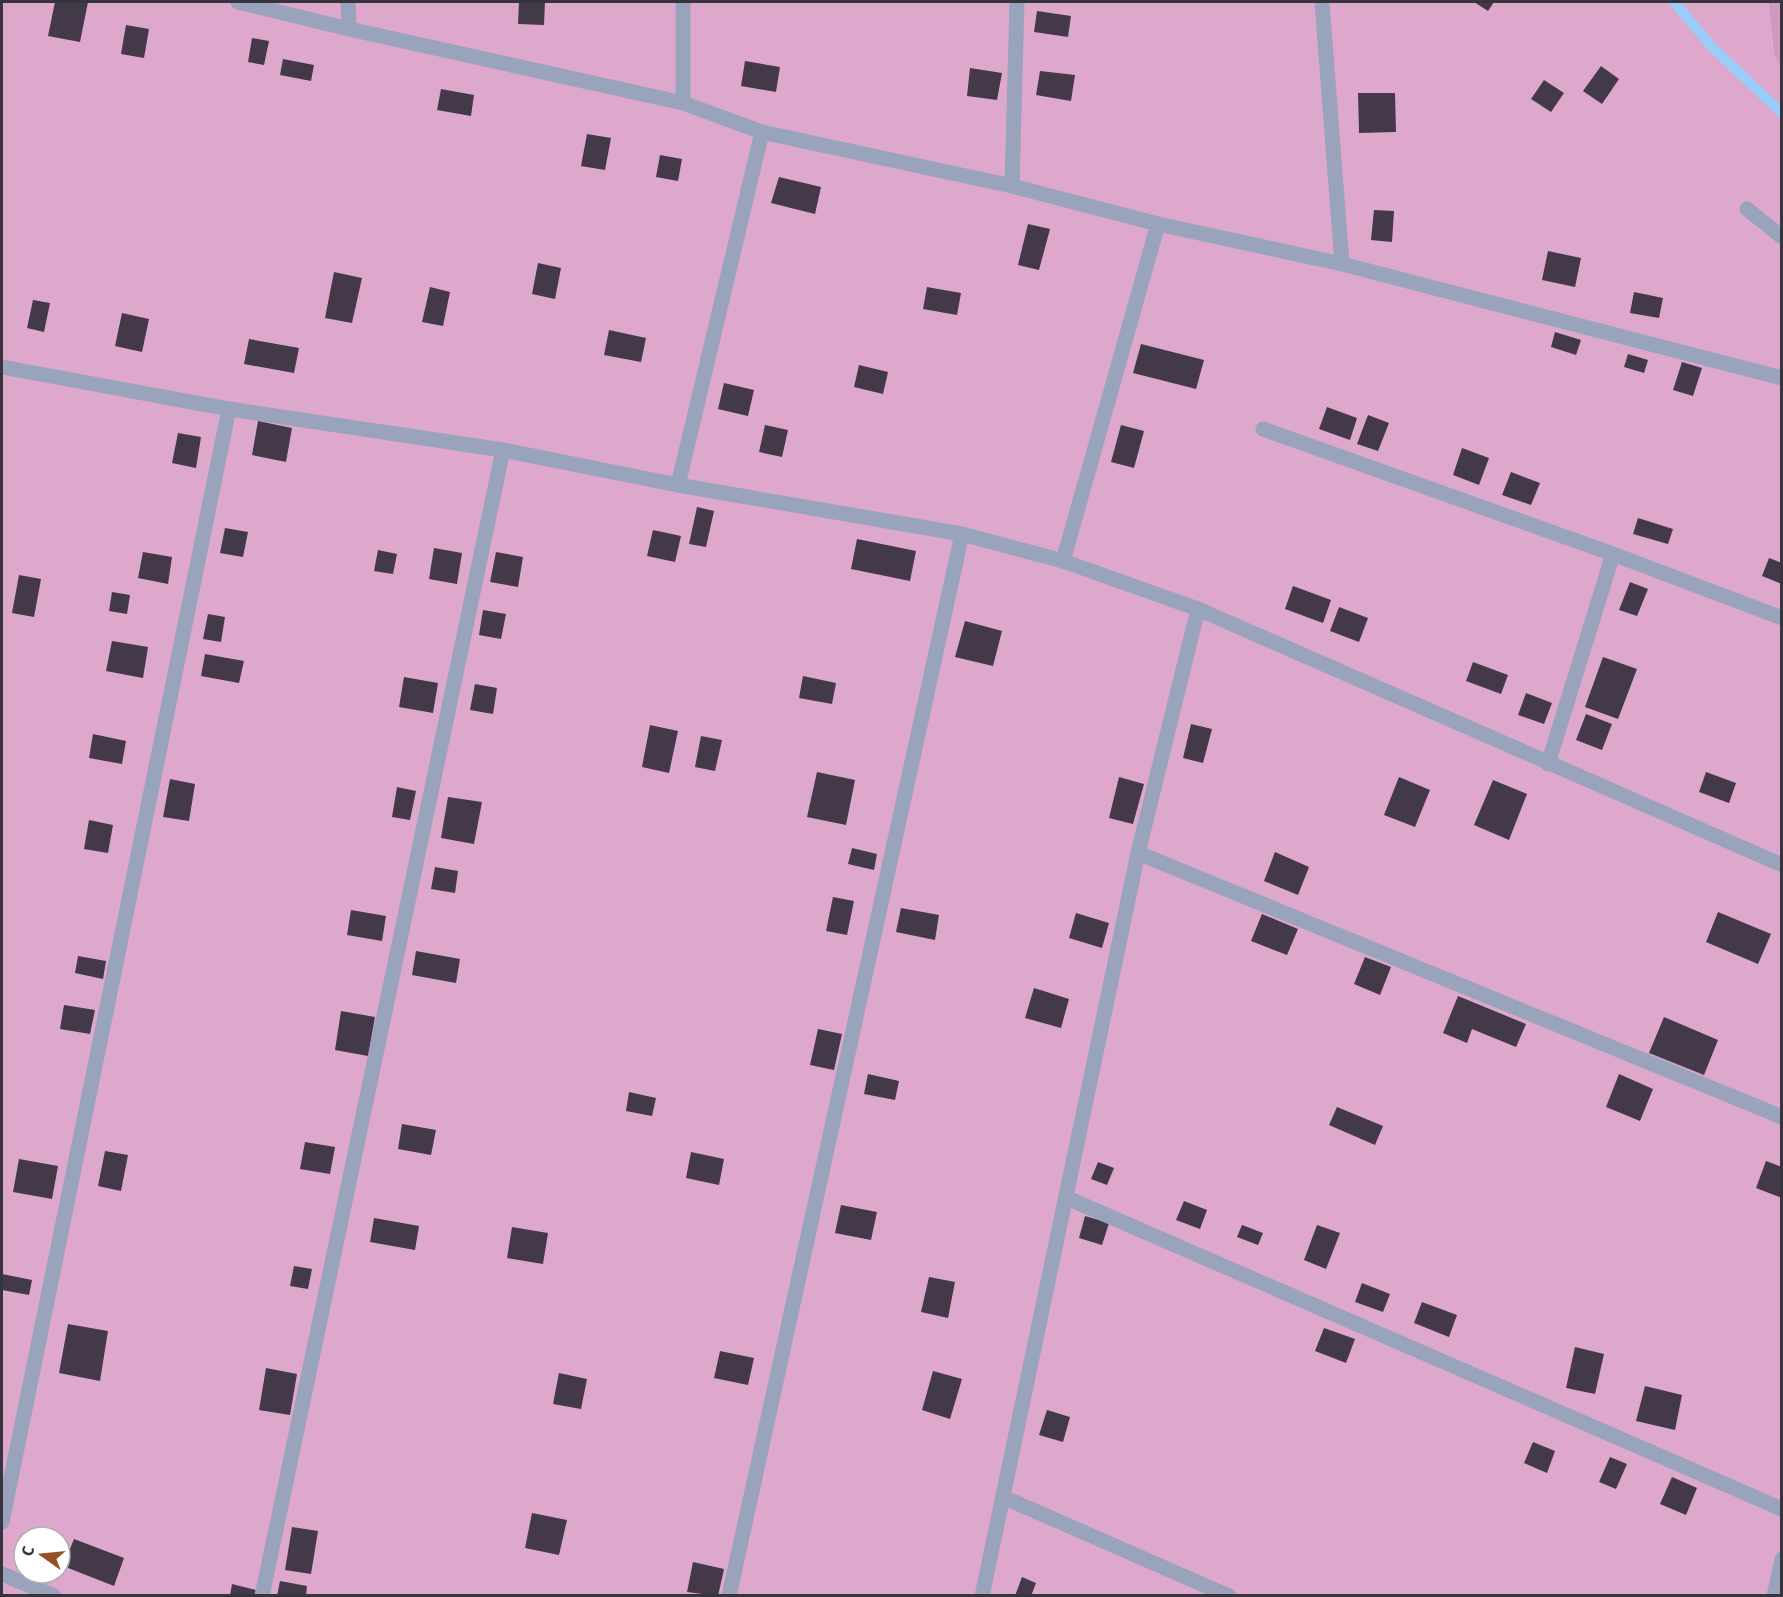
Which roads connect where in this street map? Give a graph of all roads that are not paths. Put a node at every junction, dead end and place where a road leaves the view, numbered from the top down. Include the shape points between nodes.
1 (238, 2) edge
2 (348, 2) edge
3 (683, 2) edge
4 (1017, 2) edge
5 (1322, 2) edge
6 (349, 29) junction
7 (683, 103) junction
8 (762, 132) junction
9 (1012, 186) junction
10 (1747, 209) dead end
11 (1158, 224) junction
12 (1782, 237) edge
13 (1342, 264) junction
14 (2, 367) edge
15 (1782, 378) edge
16 (229, 409) junction
17 (1263, 429) dead end
18 (503, 450) junction
19 (678, 485) junction
20 (962, 534) junction
21 (1614, 554) junction
22 (1064, 561) junction
23 (1198, 609) junction
24 (1782, 618) edge
25 (1548, 764) junction
26 (1138, 853) junction
27 (1782, 865) edge
28 (1782, 1117) edge
29 (1067, 1198) junction
30 (1003, 1497) junction
31 (1782, 1509) edge
32 (2, 1522) edge
33 (1782, 1559) edge
34 (2, 1574) edge
35 (54, 1596) edge
36 (262, 1596) edge
37 (729, 1596) edge
38 (982, 1596) edge
39 (1229, 1596) edge
40 (1774, 1596) edge

1 - 6 street
2 - 6 street
3 - 7 street
4 - 9 street
5 - 13 street
6 - 7 street
7 - 8 street
8 - 9 street
8 - 19 street
9 - 11 street
10 - 12 street
11 - 13 street
11 - 22 street
13 - 15 street
14 - 16 street
16 - 18 street
16 - 32 street
17 - 21 street
18 - 19 street
18 - 36 street
19 - 20 street
20 - 22 street
20 - 37 street
21 - 24 street
21 - 25 street
22 - 23 street
23 - 25 street
23 - 26 street
25 - 27 street
26 - 28 street
26 - 29 street
29 - 30 street
29 - 31 street
30 - 38 street
30 - 39 street
33 - 40 street
34 - 35 street

